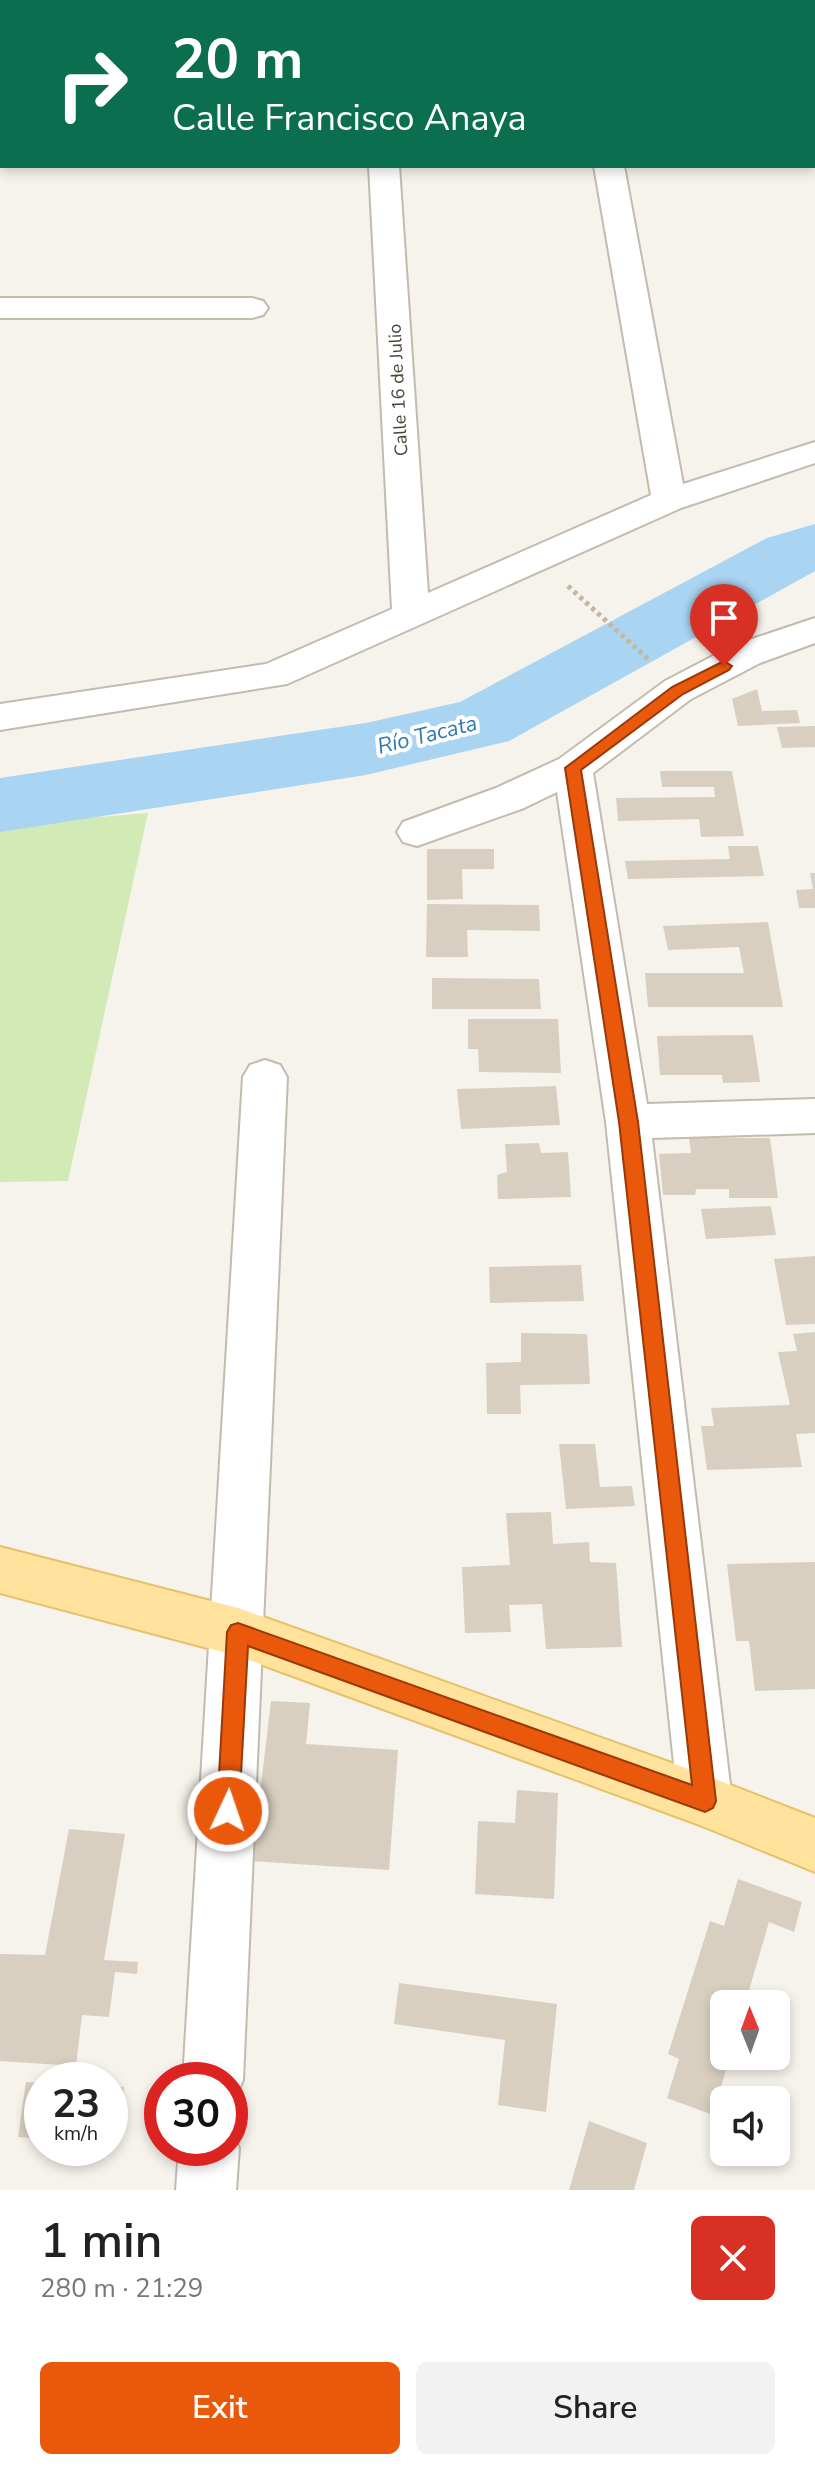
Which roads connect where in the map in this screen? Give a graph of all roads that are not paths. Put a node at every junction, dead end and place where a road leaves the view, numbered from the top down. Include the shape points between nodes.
1 (384, 168) edge
2 (609, 168) edge
3 (0, 308) edge
4 (252, 308) dead end
5 (815, 452) edge
6 (669, 500) junction
7 (411, 614) junction
8 (815, 630) edge
9 (0, 717) edge
10 (573, 768) junction
11 (417, 832) dead end
12 (265, 1077) dead end
13 (815, 1116) edge
14 (628, 1122) junction
15 (0, 1570) edge
16 (238, 1632) junction
17 (705, 1801) junction
18 (815, 1845) edge
19 (214, 2062) edge
20 (208, 2166) edge
21 (206, 2190) edge

1 - 7 street, Calle 16 de Julio
2 - 6 street
3 - 4 street
5 - 6 street
6 - 7 street
7 - 9 street via 274,675
8 - 10 street via 747,654 678,690
10 - 11 street
10 - 14 street
12 - 16 street
13 - 14 street
14 - 17 street
15 - 16 main road
16 - 17 main road
16 - 19 street
17 - 18 main road
20 - 21 street

